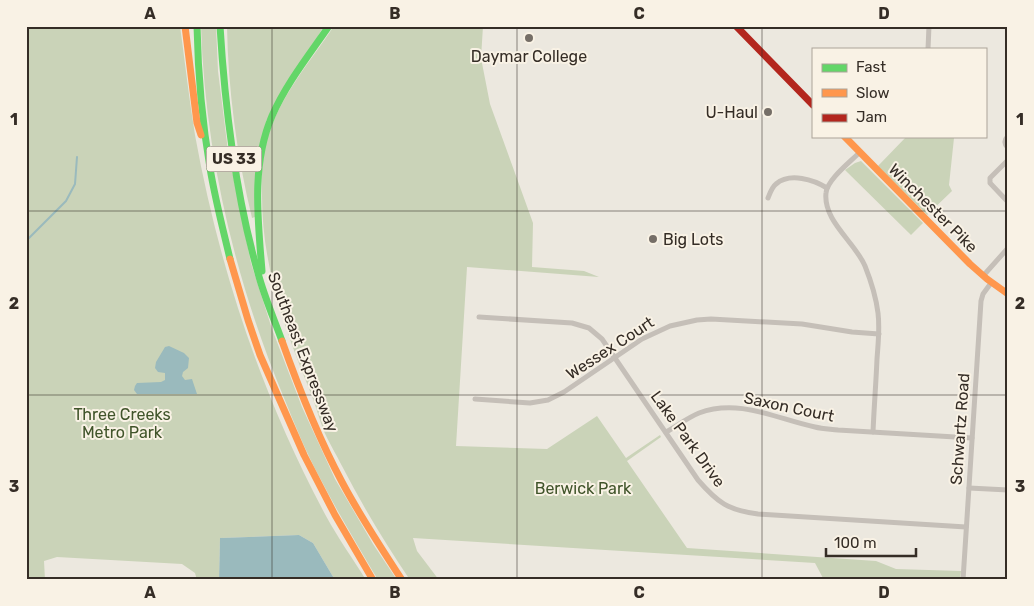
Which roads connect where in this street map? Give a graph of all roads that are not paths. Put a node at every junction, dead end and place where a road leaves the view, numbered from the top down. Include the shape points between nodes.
1 (185, 26) edge
2 (197, 26) edge
3 (220, 26) edge
4 (329, 26) edge
5 (736, 26) edge
6 (929, 26) edge
7 (928, 48) edge
8 (812, 104) edge
9 (1008, 136) edge
10 (846, 138) edge
11 (1008, 148) edge
12 (207, 151) junction
13 (859, 153) junction
14 (1008, 160) edge
15 (827, 188) junction
16 (768, 198) dead end
17 (1008, 202) edge
18 (1008, 248) edge
19 (983, 276) junction
20 (991, 282) junction
21 (264, 289) junction
22 (1008, 294) edge
23 (479, 317) dead end
24 (879, 334) junction
25 (615, 358) junction
26 (475, 399) dead end
27 (666, 432) junction
28 (873, 432) junction
29 (972, 438) junction
30 (969, 488) junction
31 (1008, 490) edge
32 (966, 527) junction
33 (373, 580) edge
34 (402, 580) edge
35 (963, 580) edge

1 - 12 main road via 197,123
2 - 12 main road, US 33
3 - 21 main road, Southeast Expressway / US 33 via 236,172 251,246
4 - 21 main road via 281,97 262,146 257,201
5 - 8 main road
6 - 7 street
9 - 11 street via 1005,144
10 - 13 main road, Winchester Pike
12 - 33 main road, US 33 via 231,264 260,355 304,455
13 - 15 street
13 - 19 main road, Winchester Pike
14 - 17 street via 989,181
15 - 16 street via 813,181 792,178 775,184
15 - 24 street via 829,212 864,264 875,296
18 - 19 street
19 - 20 main road, Winchester Pike
20 - 22 main road, Winchester Pike
20 - 29 street, Schwartz Road via 981,301
21 - 34 main road, Southeast Expressway / US 33 via 293,373 334,467
23 - 25 street, Lake Park Drive via 572,323 589,328 602,339
24 - 25 street, Wessex Court via 802,324 697,320 655,332
24 - 28 street
25 - 26 street, Wessex Court via 548,400 530,403
25 - 27 street, Lake Park Drive
27 - 28 street, Saxon Court via 700,413 726,407 766,413 816,428
27 - 32 street, Lake Park Drive via 698,480 714,497 742,512
28 - 29 street, Saxon Court
29 - 30 street, Schwartz Road
30 - 31 street
30 - 32 street, Schwartz Road
32 - 35 street, Schwartz Road

